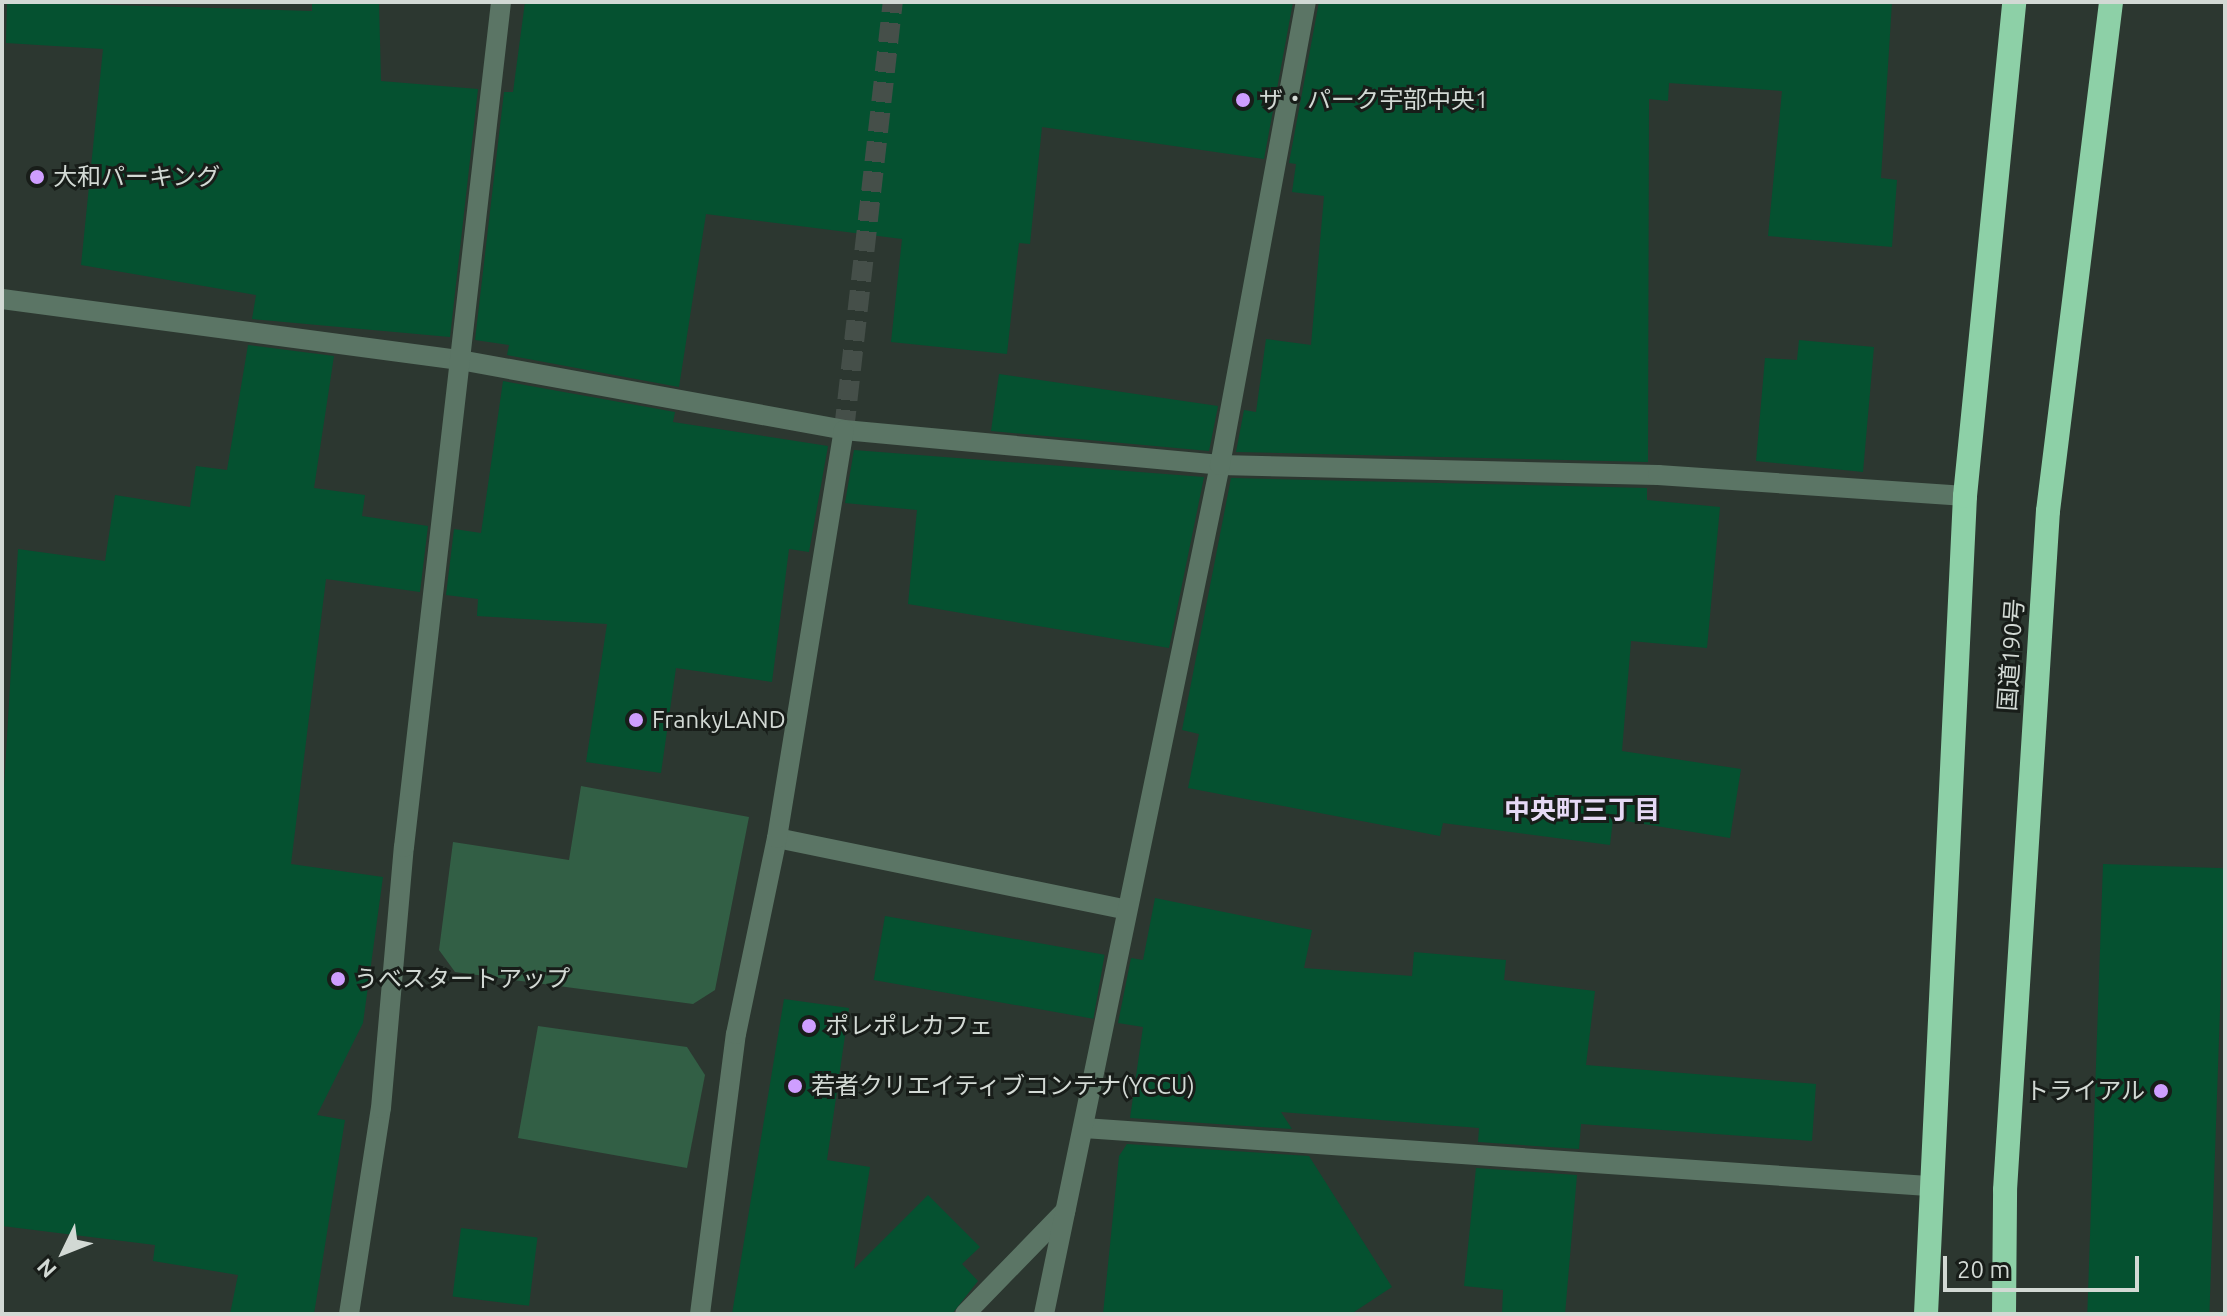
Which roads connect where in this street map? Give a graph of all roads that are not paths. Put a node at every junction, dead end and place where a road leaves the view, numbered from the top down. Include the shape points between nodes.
1 (501, 2) edge
2 (1306, 2) edge
3 (2014, 2) edge
4 (2111, 2) edge
5 (2, 299) edge
6 (460, 360) junction
7 (844, 430) junction
8 (1220, 465) junction
9 (1965, 496) junction
10 (777, 838) junction
11 (1127, 910) junction
12 (1084, 1128) junction
13 (1928, 1186) junction
14 (1065, 1211) junction
15 (349, 1314) edge
16 (700, 1314) edge
17 (965, 1314) edge
18 (1044, 1314) edge
19 (1926, 1314) edge
20 (2004, 1314) edge

1 - 6 street
2 - 8 street
3 - 9 highway
4 - 20 highway, 国道190号 via 2048,511 2005,1190
5 - 6 street
6 - 7 street
6 - 15 street via 387,1062
7 - 8 street
7 - 10 street
8 - 9 street via 1658,475
8 - 11 street
9 - 13 highway
10 - 11 street
10 - 16 street via 736,1034
11 - 12 street
12 - 13 street
12 - 14 street
13 - 19 highway
14 - 17 street
14 - 18 street

